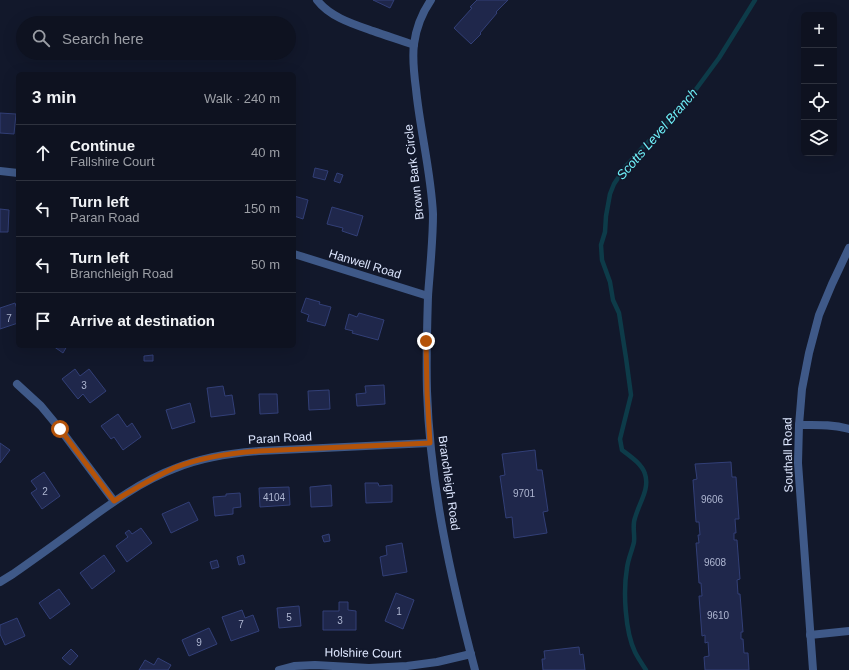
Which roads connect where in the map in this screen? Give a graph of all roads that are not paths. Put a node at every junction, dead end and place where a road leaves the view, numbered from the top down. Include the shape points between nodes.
1 (317, 0) edge
2 (431, 0) edge
3 (414, 45) junction
4 (0, 171) edge
5 (16, 172) edge
6 (849, 248) edge
7 (296, 255) edge
8 (428, 296) junction
9 (17, 384) dead end
10 (799, 425) junction
11 (849, 430) edge
12 (430, 443) junction
13 (114, 501) junction
14 (0, 582) edge
15 (849, 631) edge
16 (810, 635) junction
17 (471, 654) junction
18 (279, 670) edge
19 (475, 670) edge
20 (813, 670) edge

1 - 3 street via 346,21
2 - 3 street, Brown Bark Circle via 419,23
3 - 8 street, Brown Bark Circle via 417,100 433,213
4 - 5 street
6 - 10 street, Southall Road via 819,315 809,353
7 - 8 street, Hanwell Road
8 - 12 street, Branchleigh Road via 426,341
9 - 13 street via 41,406
10 - 11 street via 820,425
10 - 16 street, Southall Road via 798,463
12 - 13 street, Paran Road via 231,453 176,468 149,480
12 - 17 street, Branchleigh Road via 446,552
13 - 14 street, Paran Road
15 - 16 street
16 - 20 street, Southall Road
17 - 18 street, Holshire Court via 407,666 369,668 315,665
17 - 19 street, Branchleigh Road

